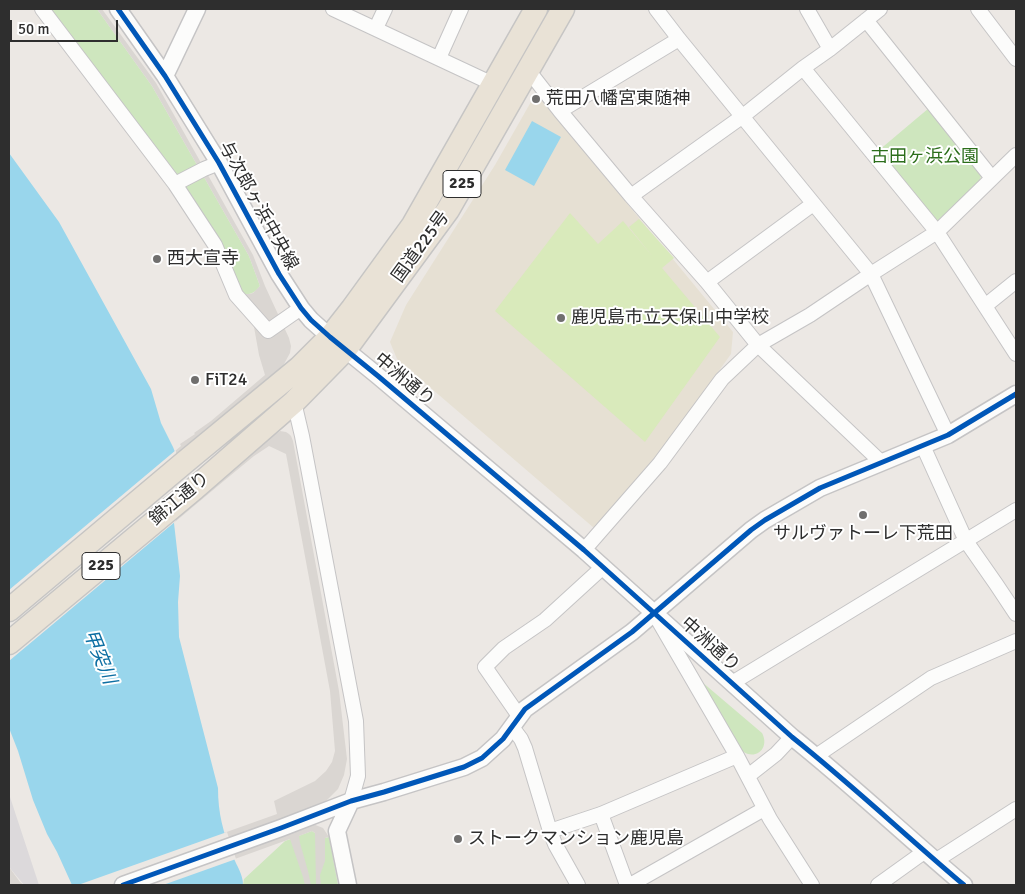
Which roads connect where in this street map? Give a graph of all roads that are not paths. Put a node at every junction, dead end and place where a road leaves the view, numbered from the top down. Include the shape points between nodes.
1 (42, 9) edge
2 (118, 9) edge
3 (197, 9) edge
4 (333, 9) edge
5 (385, 9) edge
6 (461, 9) edge
7 (536, 9) edge
8 (563, 9) edge
9 (656, 9) edge
10 (807, 9) edge
11 (880, 9) edge
12 (978, 9) edge
13 (866, 20) junction
14 (376, 28) junction
15 (679, 38) junction
16 (830, 49) junction
17 (439, 58) junction
18 (1016, 59) edge
19 (802, 68) junction
20 (528, 70) junction
21 (165, 76) junction
22 (494, 84) junction
23 (560, 111) junction
24 (743, 116) junction
25 (1016, 155) edge
26 (219, 163) junction
27 (992, 178) junction
28 (175, 184) junction
29 (631, 196) junction
30 (814, 204) junction
31 (937, 232) junction
32 (871, 274) junction
33 (1016, 281) edge
34 (707, 282) junction
35 (985, 306) junction
36 (301, 308) junction
37 (338, 343) junction
38 (758, 345) junction
39 (1016, 354) edge
40 (1016, 394) edge
41 (294, 402) junction
42 (948, 435) junction
43 (923, 446) junction
44 (882, 463) junction
45 (1016, 510) edge
46 (966, 541) junction
47 (584, 550) junction
48 (603, 567) junction
49 (9, 610) edge
50 (654, 613) junction
51 (1016, 614) edge
52 (1016, 641) edge
53 (9, 643) edge
54 (732, 683) junction
55 (516, 721) junction
56 (792, 736) junction
57 (737, 756) junction
58 (816, 756) junction
59 (748, 776) junction
60 (351, 801) junction
61 (764, 809) junction
62 (1016, 809) edge
63 (601, 814) junction
64 (550, 831) junction
65 (930, 857) junction
66 (123, 885) edge
67 (348, 885) edge
68 (578, 885) edge
69 (628, 885) edge
70 (812, 885) edge
71 (878, 885) edge
72 (964, 885) edge

1 - 28 street
2 - 21 street, 与次郎ヶ浜中央線
3 - 21 street
4 - 14 street
5 - 14 street
6 - 17 street
7 - 22 highway, 国道225号 / 225
8 - 20 highway, 国道225号 / 225
9 - 15 street
10 - 16 street
11 - 13 street
12 - 18 street
13 - 16 street
13 - 27 street
14 - 17 street
15 - 23 street
15 - 24 street
16 - 19 street
17 - 22 street
19 - 24 street
19 - 31 street
20 - 23 street
20 - 37 highway, 国道225号 / 225 via 448,210
21 - 26 street, 与次郎ヶ浜中央線
22 - 37 highway, 国道225号 / 225 via 413,225 352,309
23 - 29 street
24 - 29 street
24 - 30 street
25 - 27 street
26 - 28 street
26 - 36 street, 与次郎ヶ浜中央線
27 - 31 street
28 - 36 street via 215,246 236,295 268,331
29 - 34 street
30 - 32 street
30 - 34 street
31 - 32 street
31 - 35 street
32 - 38 street
32 - 42 street
33 - 35 street
34 - 38 street
35 - 39 street
36 - 37 street, 与次郎ヶ浜中央線
37 - 41 highway, 錦江通り / 225
37 - 47 street, 中洲通り
37 - 49 highway, 錦江通り / 225 via 299,368
38 - 44 street
38 - 47 street via 722,379 660,464
40 - 42 street
41 - 53 highway, 錦江通り / 225
41 - 60 street via 356,721 358,776
42 - 43 street
43 - 44 street
43 - 46 street
44 - 50 street via 820,488 765,520
45 - 46 street
46 - 51 street
46 - 54 street
47 - 48 street, 中洲通り
48 - 50 street, 中洲通り
48 - 55 street via 545,620 504,648 485,667
50 - 54 street, 中洲通り
50 - 55 street via 525,709
50 - 57 street
52 - 58 street via 931,678
54 - 56 street, 中洲通り
55 - 60 street via 503,739 482,758 464,767
55 - 64 street
56 - 58 street, 中洲通り
56 - 59 street via 776,754
57 - 59 street
57 - 63 street
58 - 65 street, 中洲通り
59 - 61 street
60 - 66 street
60 - 67 street via 337,831
61 - 69 street
61 - 70 street
62 - 65 street
63 - 64 street
63 - 69 street
64 - 68 street
65 - 71 street
65 - 72 street, 中洲通り

